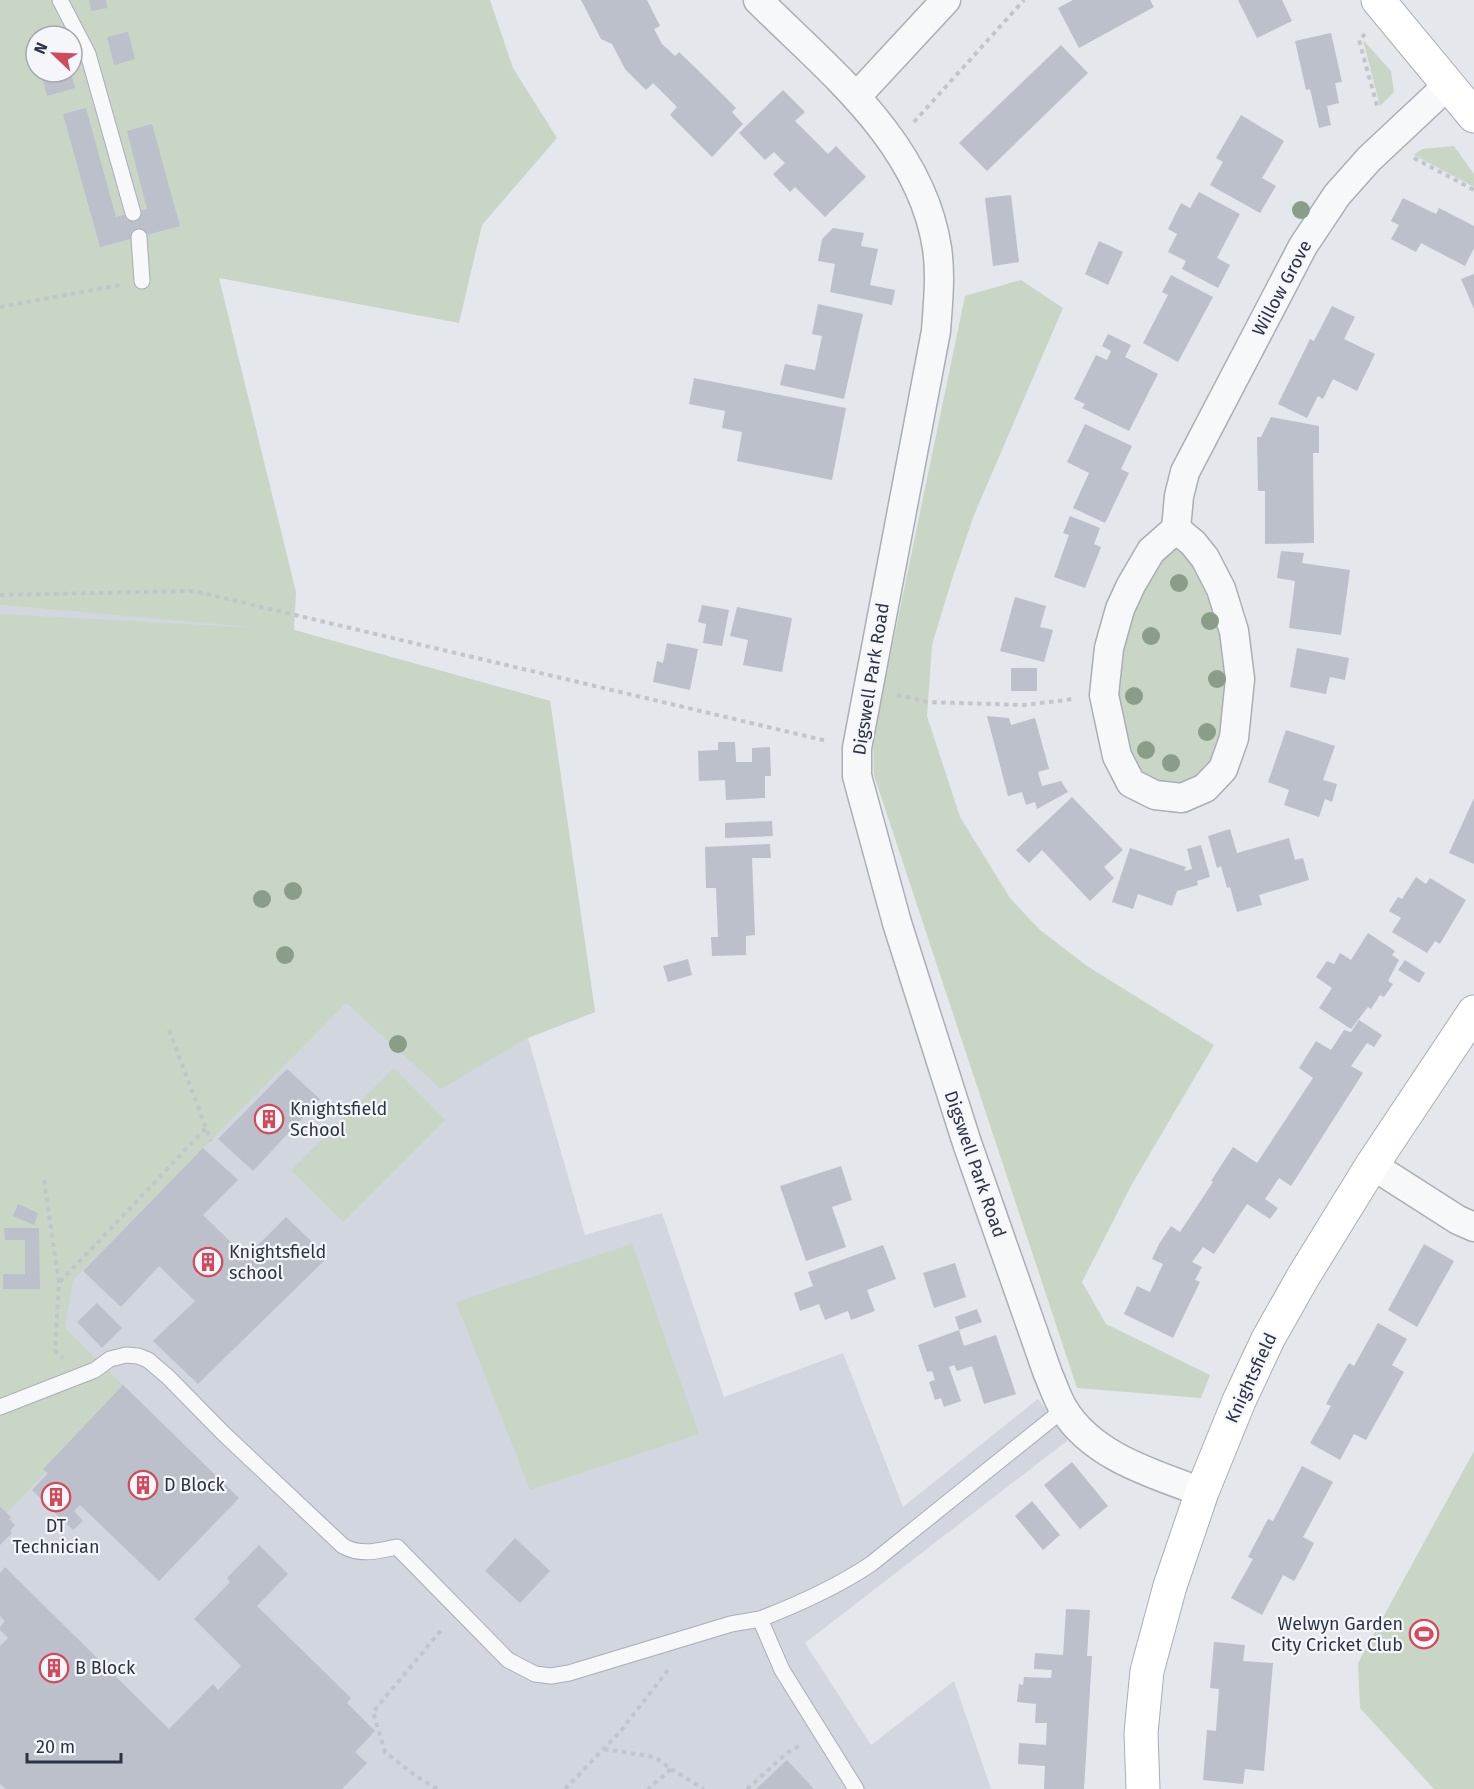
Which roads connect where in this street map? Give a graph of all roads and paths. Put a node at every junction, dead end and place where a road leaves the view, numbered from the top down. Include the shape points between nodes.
1 (60, 0) edge
2 (758, 0) edge
3 (946, 0) edge
4 (1024, 0) edge
5 (1383, 6) edge
6 (1449, 84) junction
7 (856, 98) junction
8 (1474, 116) edge
9 (1394, 136) junction
10 (894, 144) junction
11 (1474, 190) edge
12 (133, 213) dead end
13 (139, 237) dead end
14 (142, 281) joint
15 (0, 307) edge
16 (1176, 529) junction
17 (0, 595) edge
18 (867, 688) junction
19 (1104, 695) junction
20 (857, 748) junction
21 (1474, 1012) edge
22 (169, 1030) dead end
23 (207, 1127) junction
24 (211, 1141) dead end
25 (1372, 1166) junction
26 (44, 1180) dead end
27 (1474, 1227) edge
28 (59, 1283) junction
29 (98, 1367) junction
30 (0, 1407) edge
31 (1064, 1409) junction
32 (1202, 1492) junction
33 (458, 1611) junction
34 (760, 1618) junction
35 (668, 1670) dead end
36 (823, 1735) junction
37 (604, 1749) junction
38 (671, 1769) junction
39 (437, 1789) edge
40 (565, 1789) edge
41 (648, 1789) edge
42 (704, 1789) edge
43 (747, 1789) edge
44 (856, 1789) edge
45 (1143, 1789) edge

1 - 12 lane via 88,54
2 - 7 street, Digswell Park Road
3 - 7 street
4 - 10 path
5 - 6 street
5 - 9 path via 1359,40 1378,109
6 - 8 street
6 - 9 street, Willow Grove
7 - 10 street, Digswell Park Road
9 - 11 path via 1408,154
9 - 16 street, Willow Grove via 1337,195 1303,246 1185,472
10 - 18 street, Digswell Park Road via 924,201 937,247 939,283 936,330
13 - 14 lane
14 - 15 path
16 - 19 street via 1151,551 1120,609 1108,648
16 - 19 street via 1205,558 1221,589 1234,631 1240,679 1234,738 1223,768 1205,788 1182,798 1155,795 1131,783 1117,756
17 - 20 path via 194,591
18 - 19 path via 927,702 1024,705
18 - 20 street, Digswell Park Road
20 - 31 street, Digswell Park Road via 857,776 897,923 971,1154 1048,1374
21 - 25 street, Knightsfield
22 - 23 path
23 - 24 path
23 - 28 path
25 - 27 street
25 - 32 street, Knightsfield via 1268,1340
26 - 28 path
28 - 29 path via 55,1350 72,1366
29 - 30 lane
29 - 33 lane via 110,1359 126,1356 148,1360 343,1546 354,1552 397,1547
31 - 32 street, Digswell Park Road via 1116,1458
31 - 34 lane via 871,1564 805,1602
32 - 45 street, Knightsfield via 1147,1671 1141,1733
33 - 34 lane via 508,1660 535,1674 551,1676
33 - 39 path via 373,1712 385,1752
34 - 36 lane via 782,1670
35 - 37 path
36 - 43 path via 788,1752
36 - 44 lane
37 - 38 path via 655,1757
37 - 40 path
38 - 41 path
38 - 42 path

